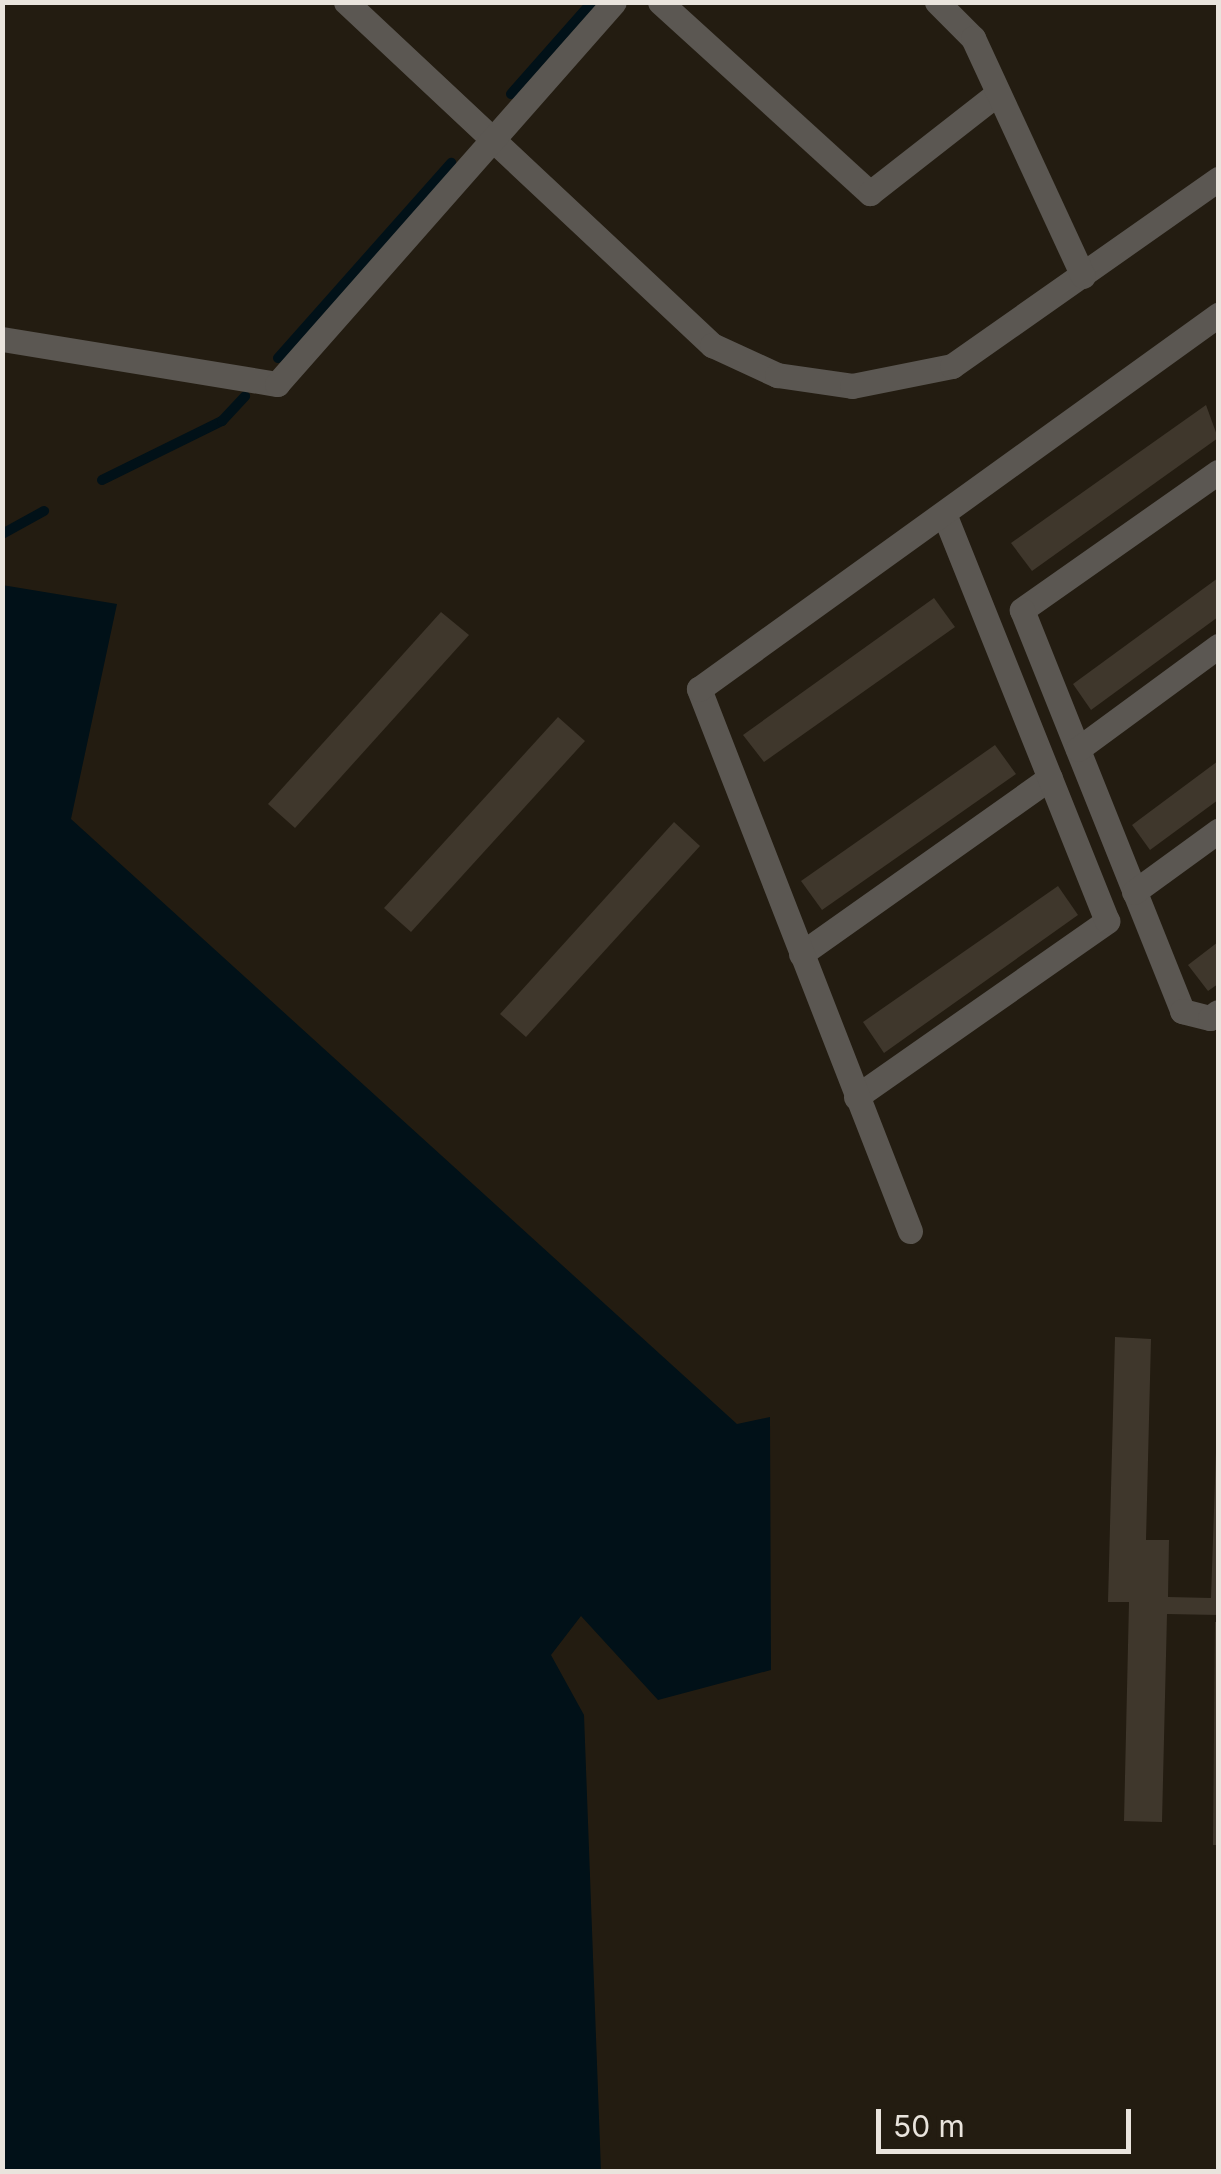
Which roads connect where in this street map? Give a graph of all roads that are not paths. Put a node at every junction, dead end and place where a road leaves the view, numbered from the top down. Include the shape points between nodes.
1 (346, 2) edge
2 (614, 2) edge
3 (660, 2) edge
4 (938, 2) edge
5 (998, 94) junction
6 (491, 135) junction
7 (1218, 179) edge
8 (1084, 276) junction
9 (1216, 324) edge
10 (2, 339) edge
11 (1218, 472) edge
12 (944, 514) junction
13 (1218, 646) edge
14 (1078, 749) junction
15 (1050, 778) junction
16 (1218, 832) edge
17 (1134, 892) junction
18 (801, 954) junction
19 (1218, 1012) edge
20 (856, 1097) junction
21 (910, 1231) dead end

1 - 6 street
2 - 6 street
3 - 5 street via 870,193
4 - 5 street via 974,38
5 - 8 street
6 - 8 street via 712,345 776,375 852,386 952,366
6 - 10 street via 277,384
7 - 8 street
9 - 12 street
11 - 14 street via 1022,610
12 - 15 street
12 - 18 street via 698,690
13 - 14 street
14 - 17 street
15 - 18 street
15 - 20 street via 1107,921
16 - 17 street
17 - 19 street via 1182,1011 1210,1018
18 - 20 street
20 - 21 street

